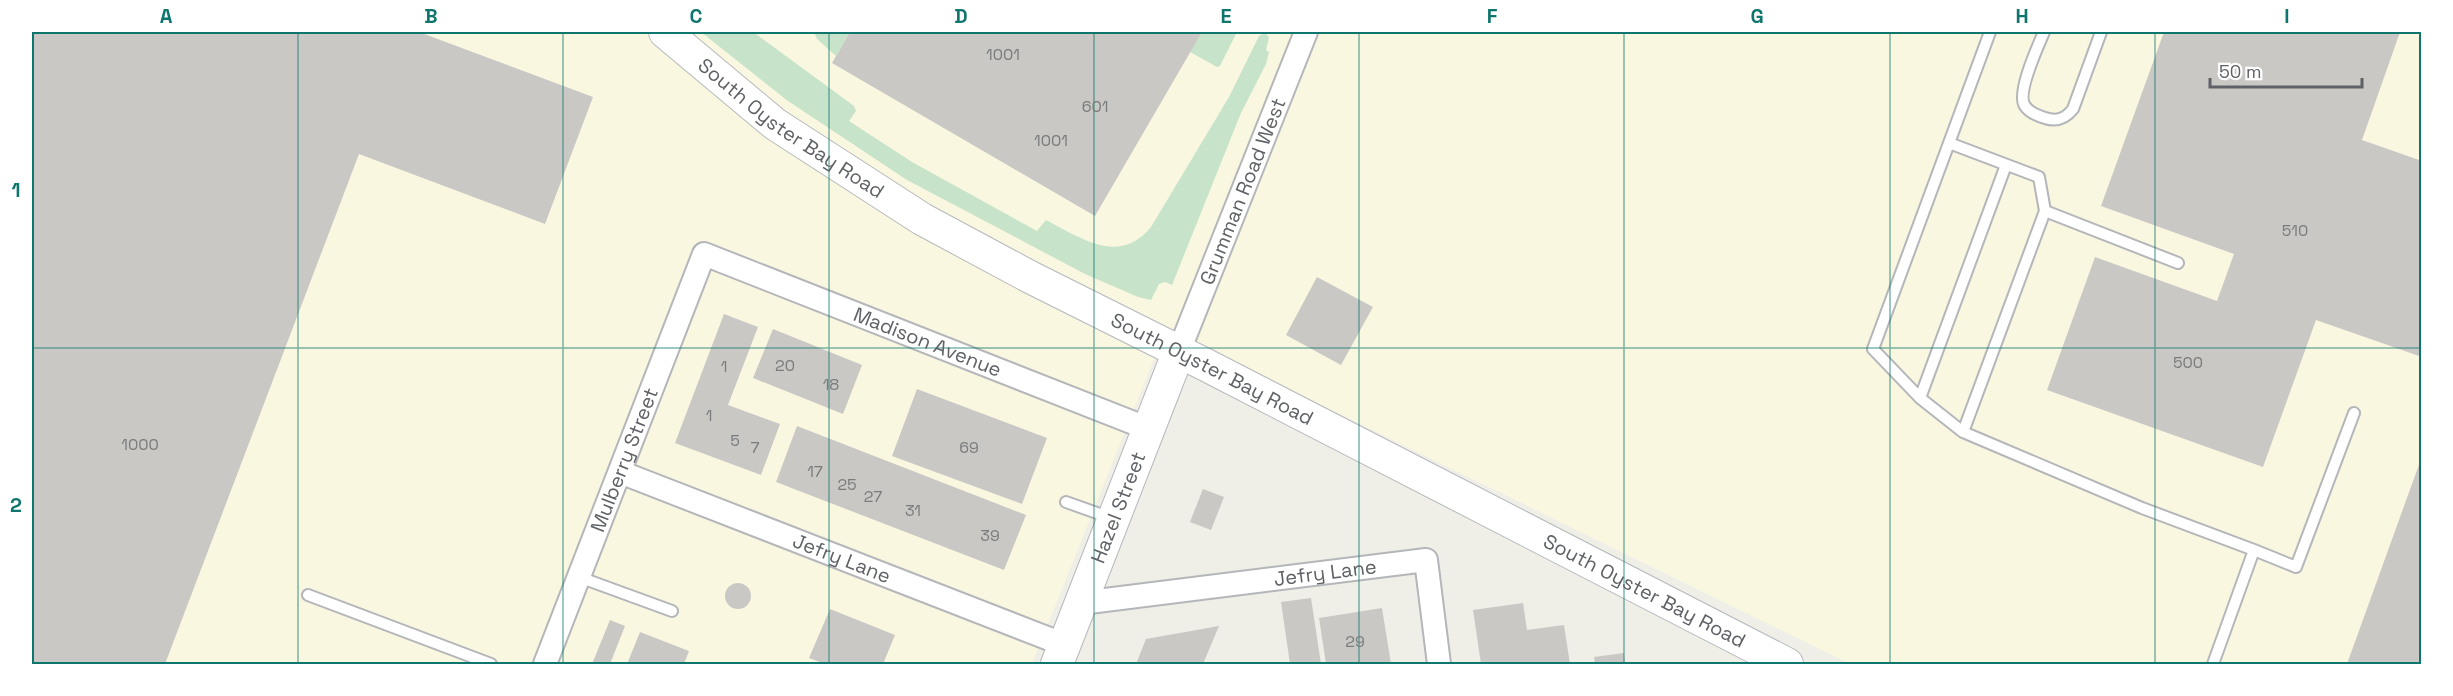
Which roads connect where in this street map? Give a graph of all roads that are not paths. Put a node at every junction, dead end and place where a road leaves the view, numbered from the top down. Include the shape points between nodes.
1 (665, 32) edge
2 (1306, 32) edge
3 (1990, 32) edge
4 (2044, 32) edge
5 (2101, 32) edge
6 (1949, 143) junction
7 (2006, 165) junction
8 (2046, 212) junction
9 (704, 254) joint
10 (2178, 263) dead end
11 (1179, 351) junction
12 (1920, 398) junction
13 (2354, 413) dead end
14 (1149, 429) junction
15 (1963, 432) junction
16 (620, 472) junction
17 (1066, 502) dead end
18 (1114, 519) junction
19 (2254, 550) junction
20 (579, 577) junction
21 (308, 595) dead end
22 (1081, 603) junction
23 (672, 611) dead end
24 (1061, 655) edge
25 (491, 664) edge
26 (545, 664) edge
27 (1439, 664) edge
28 (1787, 664) edge
29 (2213, 664) edge

1 - 11 main road, South Oyster Bay Road via 775,124 922,219
2 - 11 street, Grumman Road West
3 - 6 lane
4 - 5 lane via 2021,95 2030,111 2053,121 2073,109
6 - 7 lane
6 - 12 lane via 1873,349
7 - 8 lane via 2039,177
7 - 12 lane
8 - 10 lane
8 - 15 lane
9 - 14 street, Madison Avenue
9 - 16 street, Mulberry Street
11 - 14 main road, Hazel Street
11 - 28 main road, South Oyster Bay Road
12 - 15 lane
13 - 19 lane via 2296,567
14 - 18 main road, Hazel Street
15 - 19 lane via 2142,508
16 - 20 street, Mulberry Street
16 - 24 street, Jefry Lane
17 - 18 lane
18 - 22 main road, Hazel Street
19 - 29 lane
20 - 23 lane
20 - 26 street, Mulberry Street
21 - 25 lane
22 - 24 main road, Hazel Street
22 - 27 street, Jefry Lane via 1426,560

